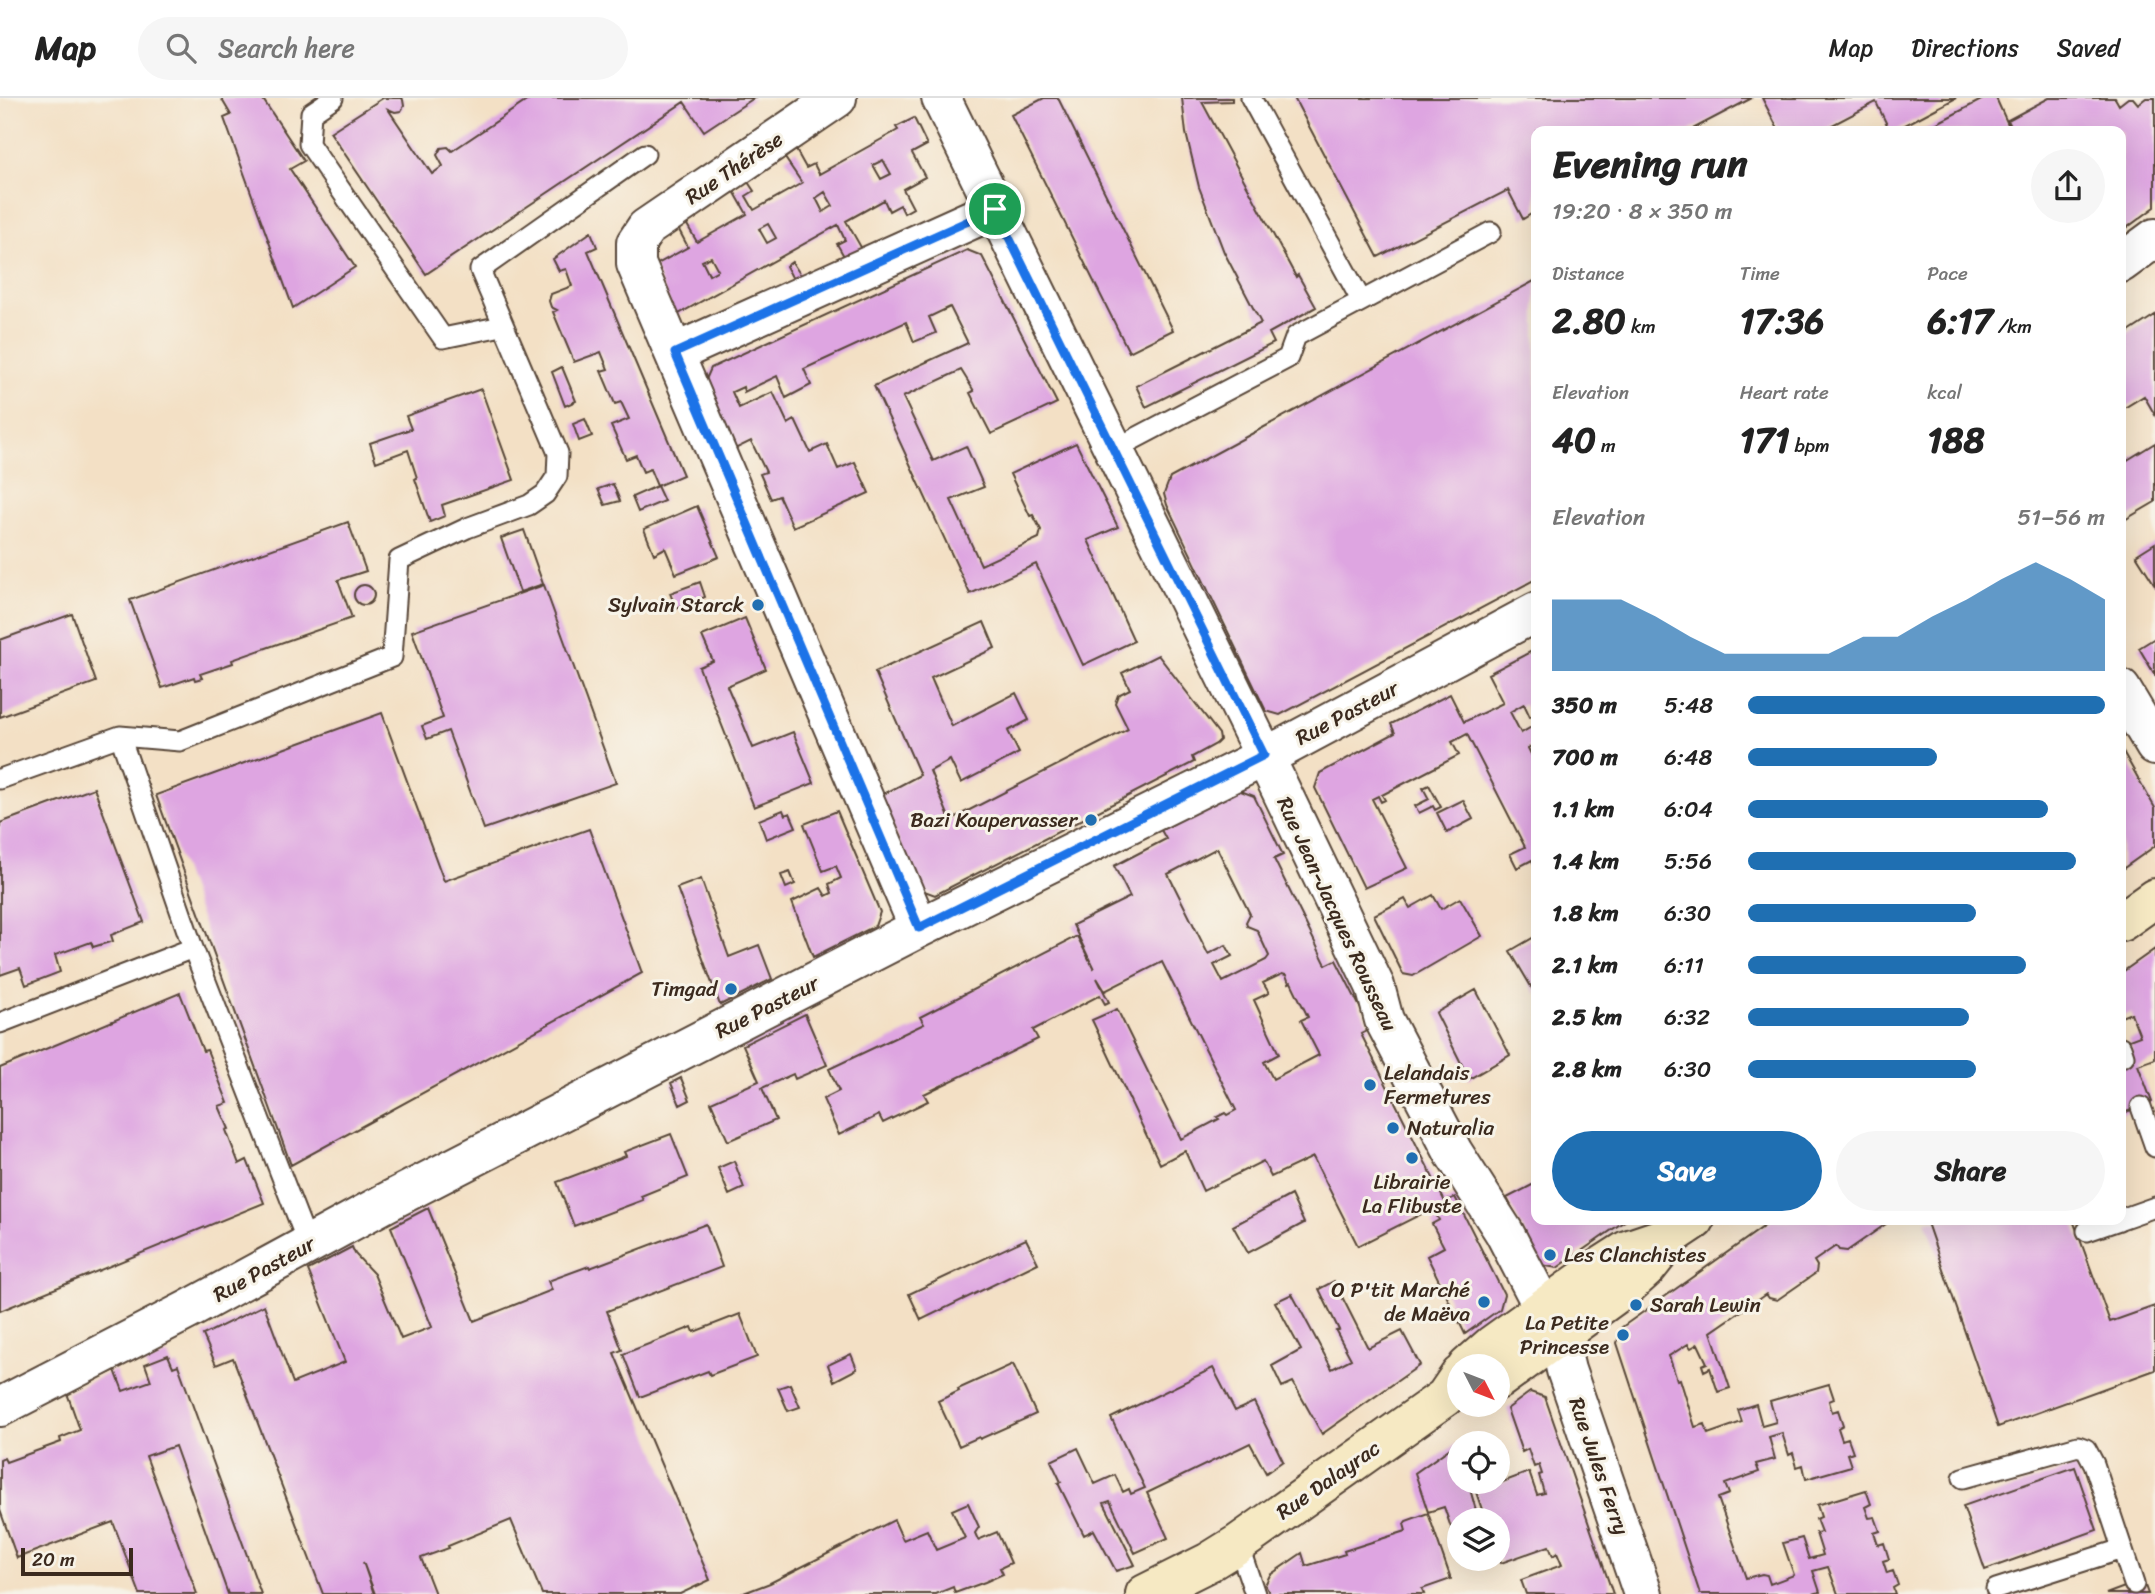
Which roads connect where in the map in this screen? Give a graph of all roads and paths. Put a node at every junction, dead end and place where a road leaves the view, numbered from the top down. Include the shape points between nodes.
1 (333, 98) edge
2 (837, 98) edge
3 (941, 98) edge
4 (1251, 98) edge
5 (645, 154) dead end
6 (995, 209) junction
7 (1491, 232) dead end
8 (2155, 238) edge
9 (2126, 259) edge
10 (1361, 300) junction
11 (502, 326) junction
12 (675, 353) junction
13 (1115, 450) junction
14 (1531, 615) edge
15 (2126, 697) edge
16 (120, 736) junction
17 (2155, 746) edge
18 (1264, 755) junction
19 (0, 779) edge
20 (2155, 898) edge
21 (2126, 918) edge
22 (919, 928) junction
23 (193, 948) junction
24 (0, 1023) edge
25 (2141, 1107) dead end
26 (2155, 1147) edge
27 (2155, 1207) edge
28 (2126, 1217) edge
29 (2104, 1225) edge
30 (1685, 1227) edge
31 (2087, 1231) dead end
32 (308, 1244) junction
33 (1550, 1322) junction
34 (1482, 1354) edge
35 (1510, 1367) edge
36 (1447, 1395) edge
37 (0, 1407) edge
38 (1963, 1478) dead end
39 (2122, 1549) junction
40 (1223, 1553) junction
41 (2134, 1584) dead end
42 (1996, 1589) dead end
43 (1145, 1594) edge
44 (1177, 1594) edge
45 (1255, 1594) edge
46 (1643, 1594) edge

1 - 11 lane via 311,113 309,144 443,338
2 - 12 street, Rue Thérèse via 646,228 636,243 636,264
3 - 6 street, Rue Jean-Jacques Rousseau
4 - 10 lane
5 - 11 lane via 480,270
6 - 12 street
6 - 13 street, Rue Jean-Jacques Rousseau
7 - 10 lane
8 - 9 street
10 - 13 lane via 1296,336 1288,358
11 - 16 lane via 558,453 557,476 545,494 399,561 392,657 180,741
12 - 22 street
13 - 18 street, Rue Jean-Jacques Rousseau
14 - 18 street, Rue Pasteur
15 - 17 street
16 - 19 lane
16 - 23 lane
18 - 22 street, Rue Pasteur
18 - 33 street, Rue Jean-Jacques Rousseau via 1375,986 1384,1020
20 - 21 main road
22 - 32 street, Rue Pasteur
23 - 24 lane
23 - 32 lane
25 - 26 lane
27 - 28 lane
29 - 31 lane
30 - 33 main road via 1627,1250
32 - 37 street, Rue Pasteur
33 - 34 main road via 1492,1345
33 - 35 main road
33 - 46 street, Rue Jules Ferry
36 - 40 main road, Rue Dalayrac
38 - 39 lane via 2078,1446 2086,1449
39 - 41 lane
39 - 42 lane
40 - 43 main road, Rue Dalayrac
40 - 44 main road, Rue Dalayrac
40 - 45 lane

